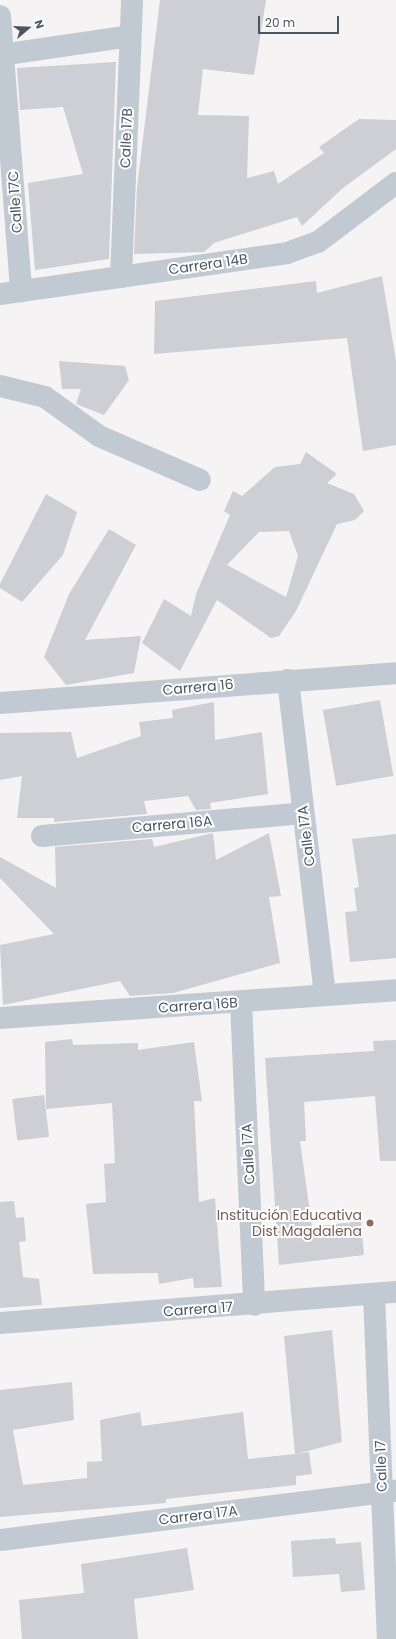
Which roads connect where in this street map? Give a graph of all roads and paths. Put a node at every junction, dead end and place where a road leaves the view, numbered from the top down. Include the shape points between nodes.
1 (132, 0) edge
2 (0, 16) edge
3 (130, 36) junction
4 (2, 55) edge
5 (396, 183) edge
6 (121, 277) junction
7 (21, 291) junction
8 (0, 294) edge
9 (0, 386) edge
10 (200, 480) dead end
11 (396, 673) edge
12 (288, 680) junction
13 (0, 703) edge
14 (303, 812) junction
15 (42, 836) dead end
16 (396, 990) edge
17 (325, 993) junction
18 (241, 1002) junction
19 (0, 1018) edge
20 (396, 1292) edge
21 (374, 1294) junction
22 (254, 1305) junction
23 (0, 1323) edge
24 (389, 1492) edge
25 (0, 1540) edge
26 (388, 1639) edge

1 - 3 street, Calle 17B
2 - 4 street, Calle 17C
3 - 4 street
3 - 6 street, Calle 17B
4 - 7 street, Calle 17C
5 - 6 street, Carrera 14B via 318,242 287,253
6 - 7 street, Carrera 14B
7 - 8 street, Carrera 14B
9 - 10 street via 45,398 99,436
11 - 12 street, Carrera 16
12 - 13 street, Carrera 16
12 - 14 street, Calle 17A
14 - 15 street, Carrera 16A
14 - 17 street, Calle 17A
16 - 17 street, Carrera 16B
17 - 18 street, Carrera 16B
18 - 19 street, Carrera 16B
18 - 22 street, Calle 17A
20 - 21 street, Carrera 17
21 - 22 street, Carrera 17
21 - 24 street, Calle 17
22 - 23 street, Carrera 17
24 - 25 street, Carrera 17A
24 - 26 street, Calle 17

